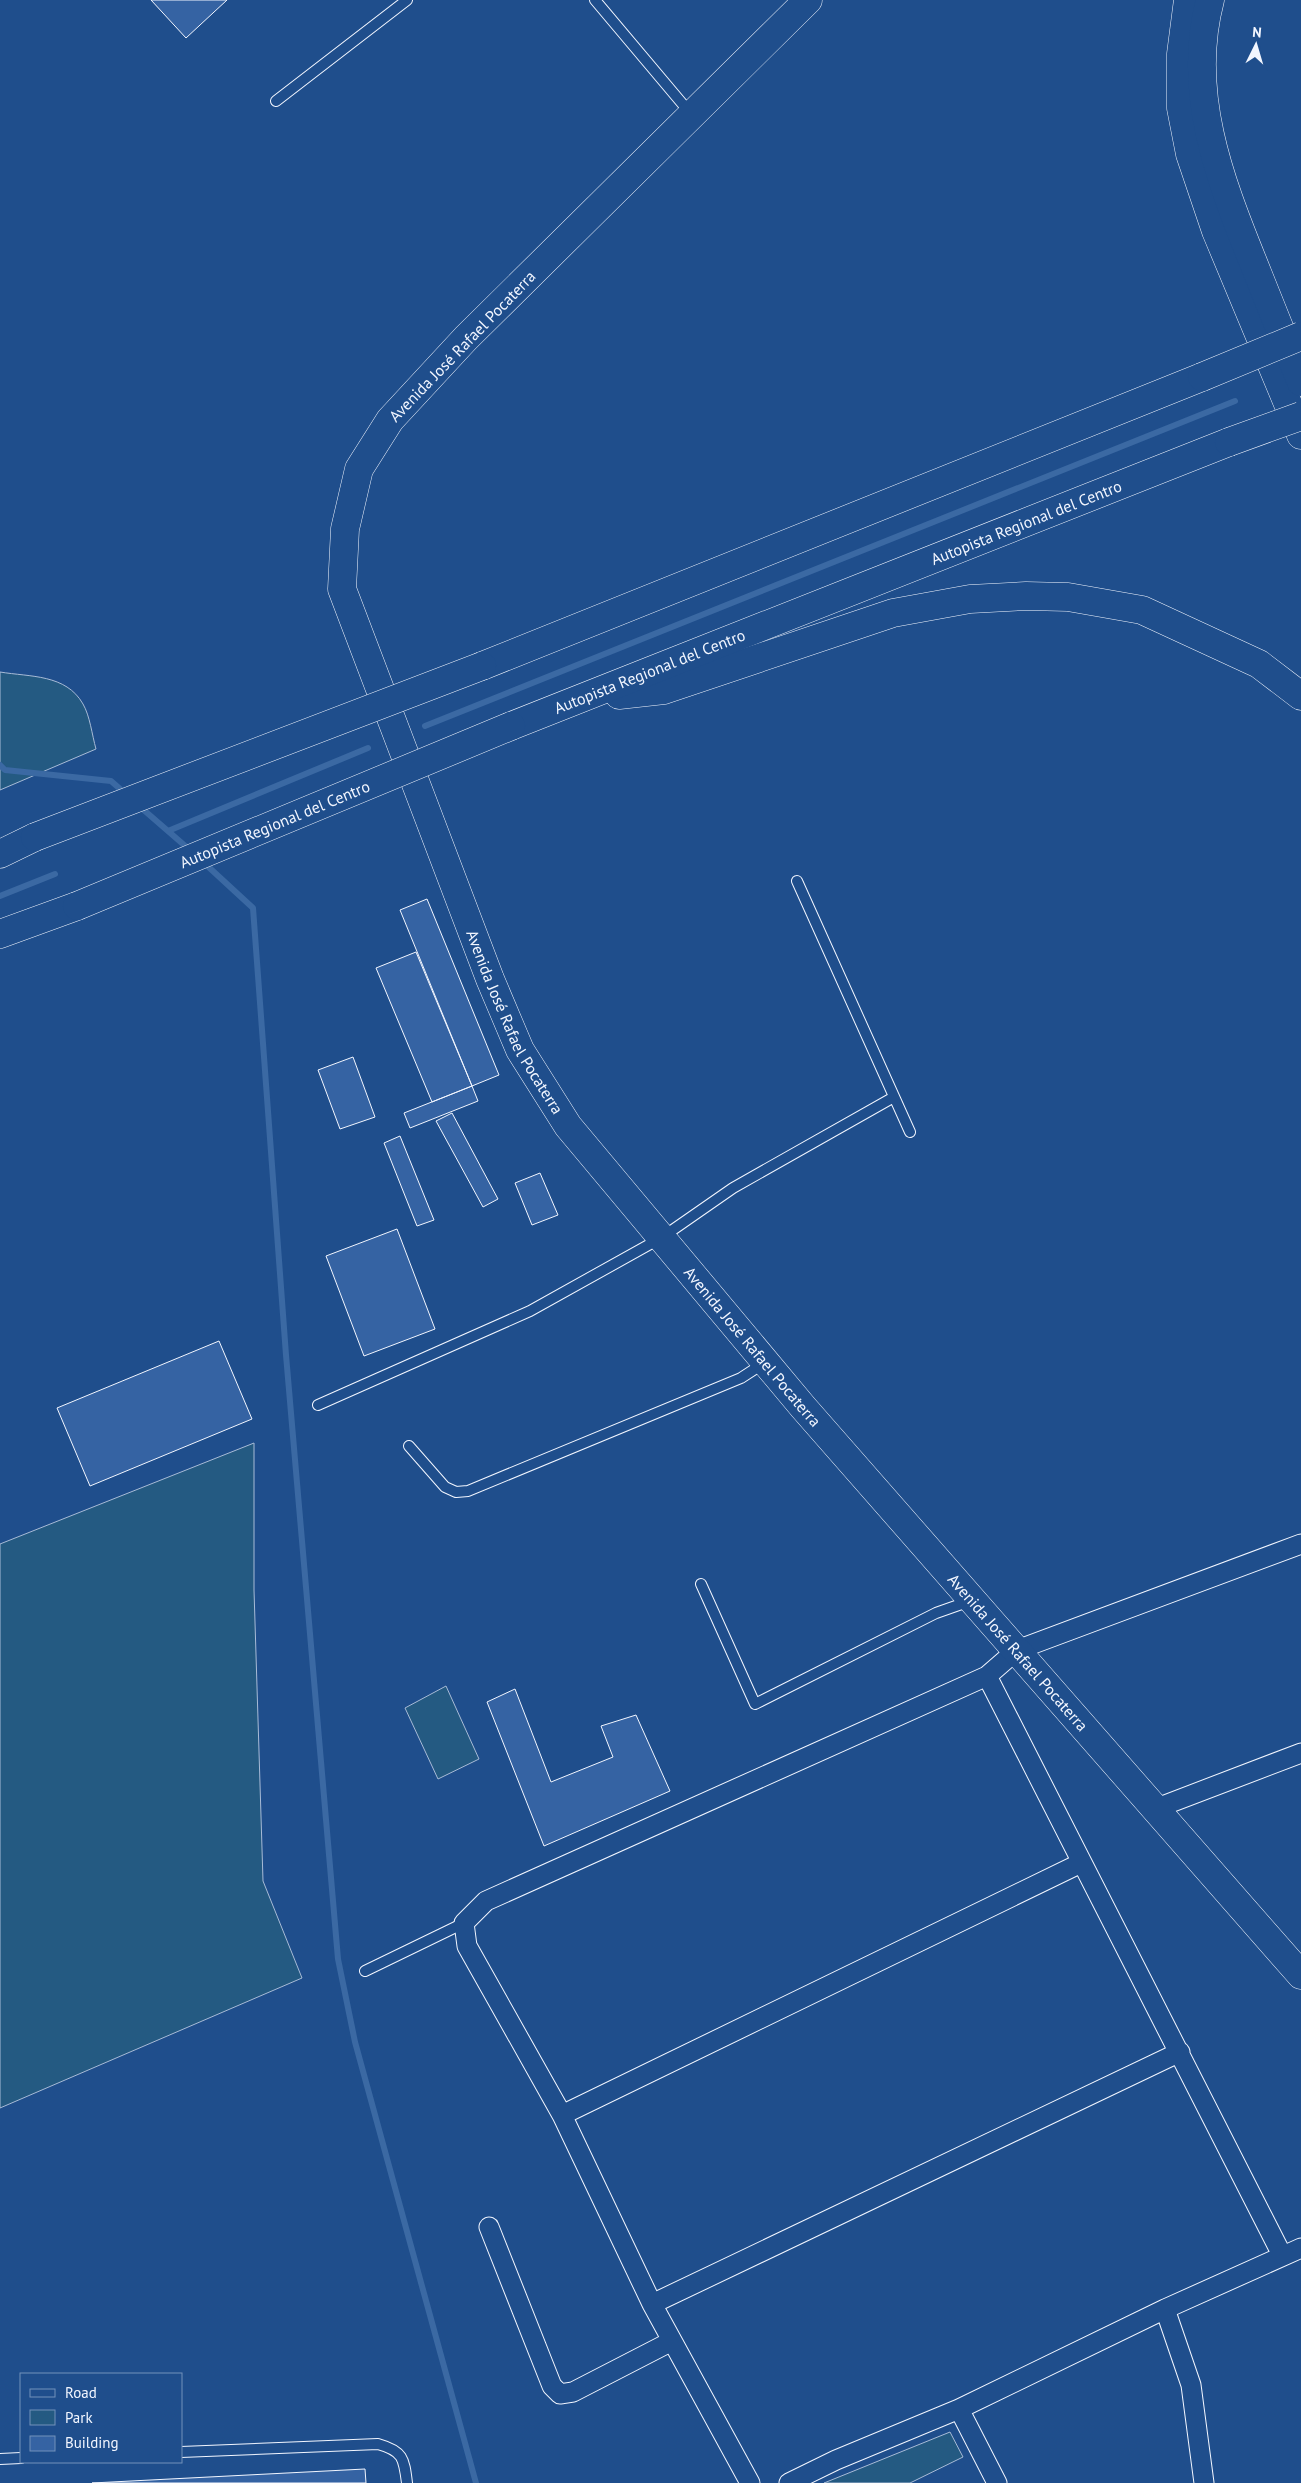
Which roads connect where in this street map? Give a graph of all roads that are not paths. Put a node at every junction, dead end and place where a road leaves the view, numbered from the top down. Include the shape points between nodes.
1 (407, 0) edge
2 (595, 0) edge
3 (808, 0) edge
4 (1188, 0) edge
5 (1210, 0) edge
6 (276, 101) dead end
7 (692, 114) junction
8 (1301, 336) edge
9 (1301, 382) edge
10 (1301, 416) edge
11 (1301, 435) edge
12 (1301, 696) edge
13 (580, 700) junction
14 (12, 848) edge
15 (797, 881) dead end
16 (0, 934) edge
17 (894, 1097) junction
18 (910, 1132) dead end
19 (661, 1238) junction
20 (765, 1362) junction
21 (318, 1405) dead end
22 (409, 1446) dead end
23 (1301, 1544) edge
24 (702, 1584) dead end
25 (974, 1600) junction
26 (1017, 1650) junction
27 (987, 1676) junction
28 (1301, 1753) edge
29 (1156, 1808) junction
30 (1081, 1863) junction
31 (464, 1923) junction
32 (365, 1971) dead end
33 (1301, 1976) edge
34 (1180, 2052) junction
35 (562, 2115) junction
36 (489, 2227) dead end
37 (1301, 2248) edge
38 (1282, 2255) junction
39 (652, 2304) junction
40 (1166, 2309) junction
41 (672, 2341) junction
42 (959, 2409) junction
43 (182, 2452) edge
44 (20, 2458) edge
45 (0, 2459) edge
46 (408, 2483) edge
47 (750, 2483) edge
48 (789, 2483) edge
49 (997, 2483) edge
50 (1204, 2483) edge

1 - 6 lane
2 - 7 lane
3 - 7 main road, Avenida José Rafael Pocaterra
4 - 11 main road via 1181,54 1181,108 1190,154 1216,231
5 - 9 main road via 1204,24 1202,75 1206,124 1223,186
7 - 19 main road, Avenida José Rafael Pocaterra via 466,338 390,420 359,469 344,529 342,589 520,1050 568,1126
8 - 14 main road, bridge via 482,666
10 - 13 main road, Autopista Regional del Centro, bridge
12 - 13 main road via 1259,664 1142,610 1068,597 1026,596 970,599 893,613 664,690
13 - 16 main road, Autopista Regional del Centro, bridge via 77,906
15 - 17 lane
17 - 18 lane
17 - 19 lane via 733,1188
19 - 20 main road, Avenida José Rafael Pocaterra
19 - 21 lane via 530,1311
20 - 22 lane via 742,1378 468,1490 456,1492 445,1487
20 - 25 main road, Avenida José Rafael Pocaterra
23 - 26 street
24 - 25 lane via 755,1704 936,1613
25 - 26 main road, Avenida José Rafael Pocaterra
26 - 27 street
26 - 29 main road, Avenida José Rafael Pocaterra
27 - 30 street
27 - 31 street via 486,1901
28 - 29 street
29 - 33 main road, Avenida José Rafael Pocaterra
30 - 34 street
30 - 35 street
31 - 32 lane
31 - 35 street via 467,1946
34 - 38 street
34 - 39 street
35 - 39 street
36 - 41 street via 552,2386 560,2394 573,2392
37 - 38 street
38 - 40 street
39 - 41 street
40 - 42 street
40 - 50 street via 1191,2385
41 - 47 street
42 - 48 street
42 - 49 street
43 - 46 lane via 378,2444 395,2449 405,2464
44 - 45 lane

